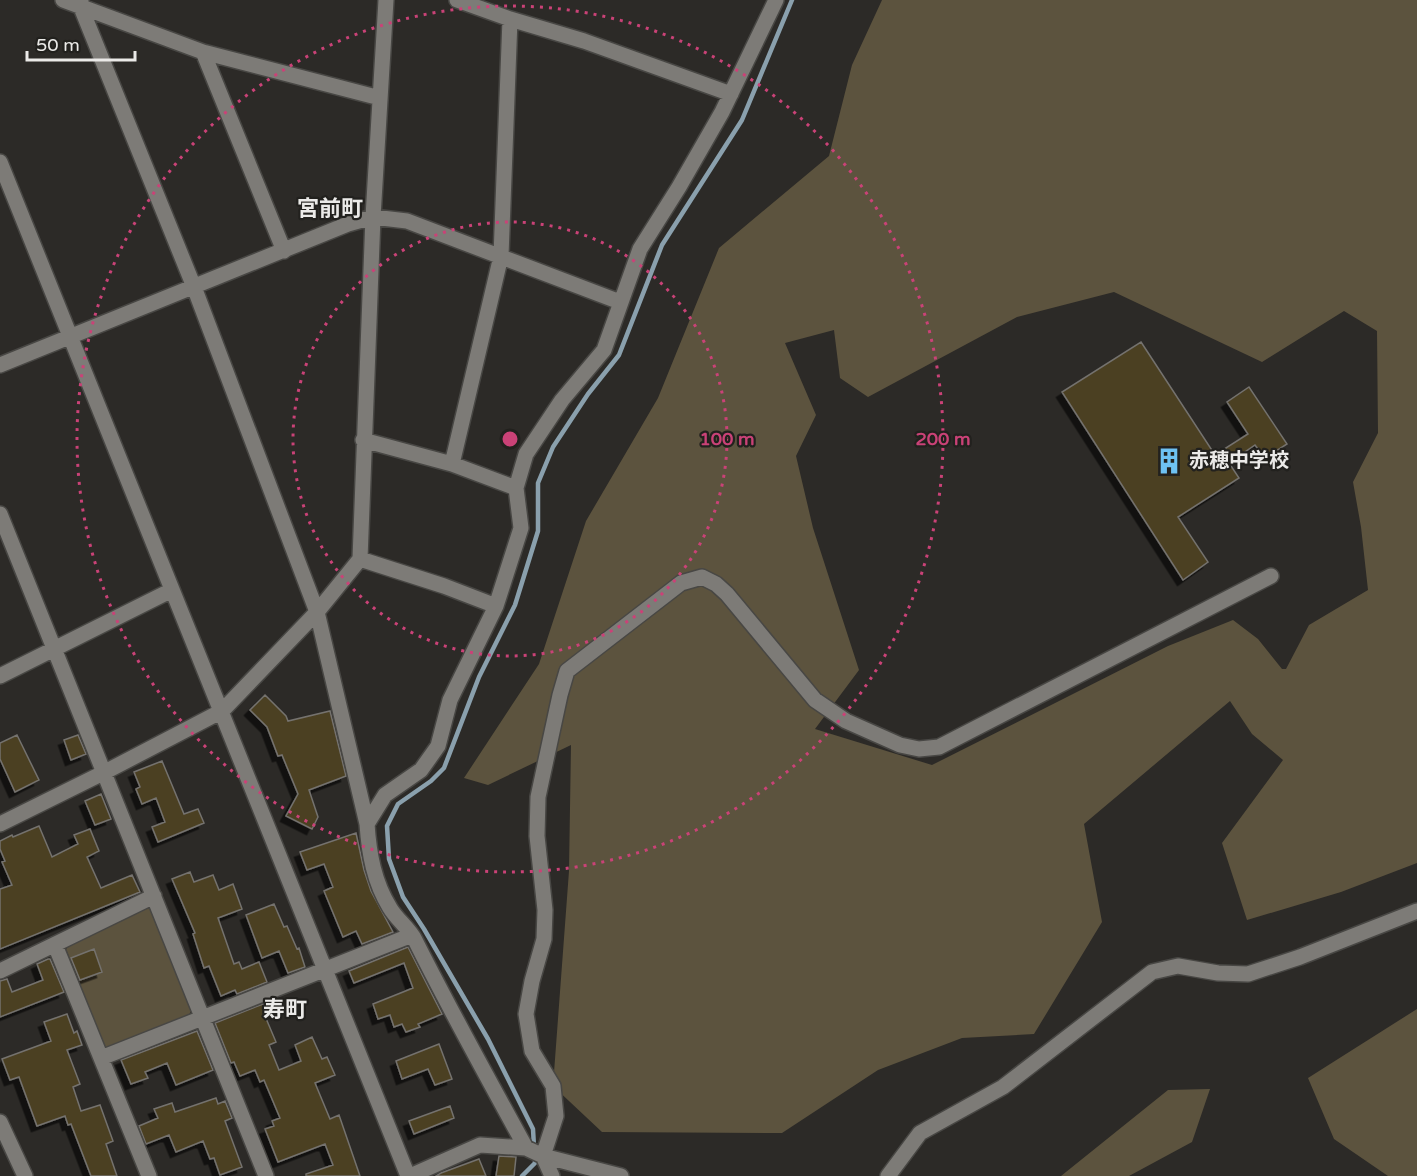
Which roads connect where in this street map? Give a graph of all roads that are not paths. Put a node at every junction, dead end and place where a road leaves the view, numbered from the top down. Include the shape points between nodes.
1 (63, 0) edge
2 (386, 0) edge
3 (457, 0) edge
4 (776, 0) edge
5 (80, 3) edge
6 (510, 19) junction
7 (203, 52) junction
8 (731, 94) junction
9 (380, 98) junction
10 (0, 162) edge
11 (373, 217) junction
12 (284, 251) junction
13 (501, 256) junction
14 (194, 287) junction
15 (620, 302) junction
16 (69, 336) junction
17 (0, 365) edge
18 (363, 440) junction
19 (452, 464) junction
20 (516, 488) junction
21 (0, 514) edge
22 (360, 559) junction
23 (1271, 576) dead end
24 (172, 590) junction
25 (496, 606) junction
26 (316, 612) junction
27 (55, 650) junction
28 (0, 676) edge
29 (222, 711) junction
30 (105, 772) junction
31 (0, 824) edge
32 (367, 824) junction
33 (154, 896) junction
34 (1417, 911) edge
35 (412, 935) junction
36 (55, 945) junction
37 (325, 968) junction
38 (0, 971) edge
39 (203, 1018) junction
40 (101, 1058) junction
41 (0, 1122) edge
42 (526, 1148) junction
43 (543, 1156) junction
44 (25, 1176) edge
45 (149, 1176) edge
46 (266, 1176) edge
47 (409, 1176) edge
48 (552, 1176) edge
49 (621, 1176) edge
50 (888, 1176) edge

1 - 5 street
2 - 9 street
3 - 6 street
4 - 8 street
5 - 7 street
5 - 14 street
6 - 8 street via 585,41
6 - 13 street
7 - 9 street
7 - 12 street
8 - 15 street via 640,249
9 - 11 street
10 - 16 street
11 - 12 street
11 - 13 street via 407,221
11 - 18 street
12 - 14 street
13 - 15 street
13 - 19 street
14 - 16 street
14 - 26 street
15 - 20 street via 604,350 562,400 526,454
16 - 17 street
16 - 24 street
18 - 19 street
18 - 22 street
19 - 20 street
20 - 25 street via 521,528
21 - 27 street
22 - 25 street
22 - 26 street
23 - 43 street via 939,747 919,749 869,732 816,700 728,594 702,577 681,582 634,617 567,671 538,797 537,836 546,910 544,939 526,1014 532,1051 553,1086 556,1116
24 - 27 street
24 - 29 street
25 - 32 street via 450,700 438,746 421,770 385,795
26 - 29 street
26 - 32 street
27 - 28 street
27 - 30 street
29 - 30 street
29 - 37 street
30 - 31 street
30 - 33 street
32 - 35 street via 376,881 390,909
33 - 36 street
33 - 39 street
34 - 50 street via 1248,974 1178,966 1152,972 1003,1088 920,1133
35 - 37 street
35 - 42 street
36 - 38 street
36 - 40 street
37 - 39 street
37 - 47 street
39 - 40 street
39 - 46 street
40 - 45 street
41 - 44 street
42 - 43 street
42 - 47 street via 480,1145
43 - 48 street
43 - 49 street

